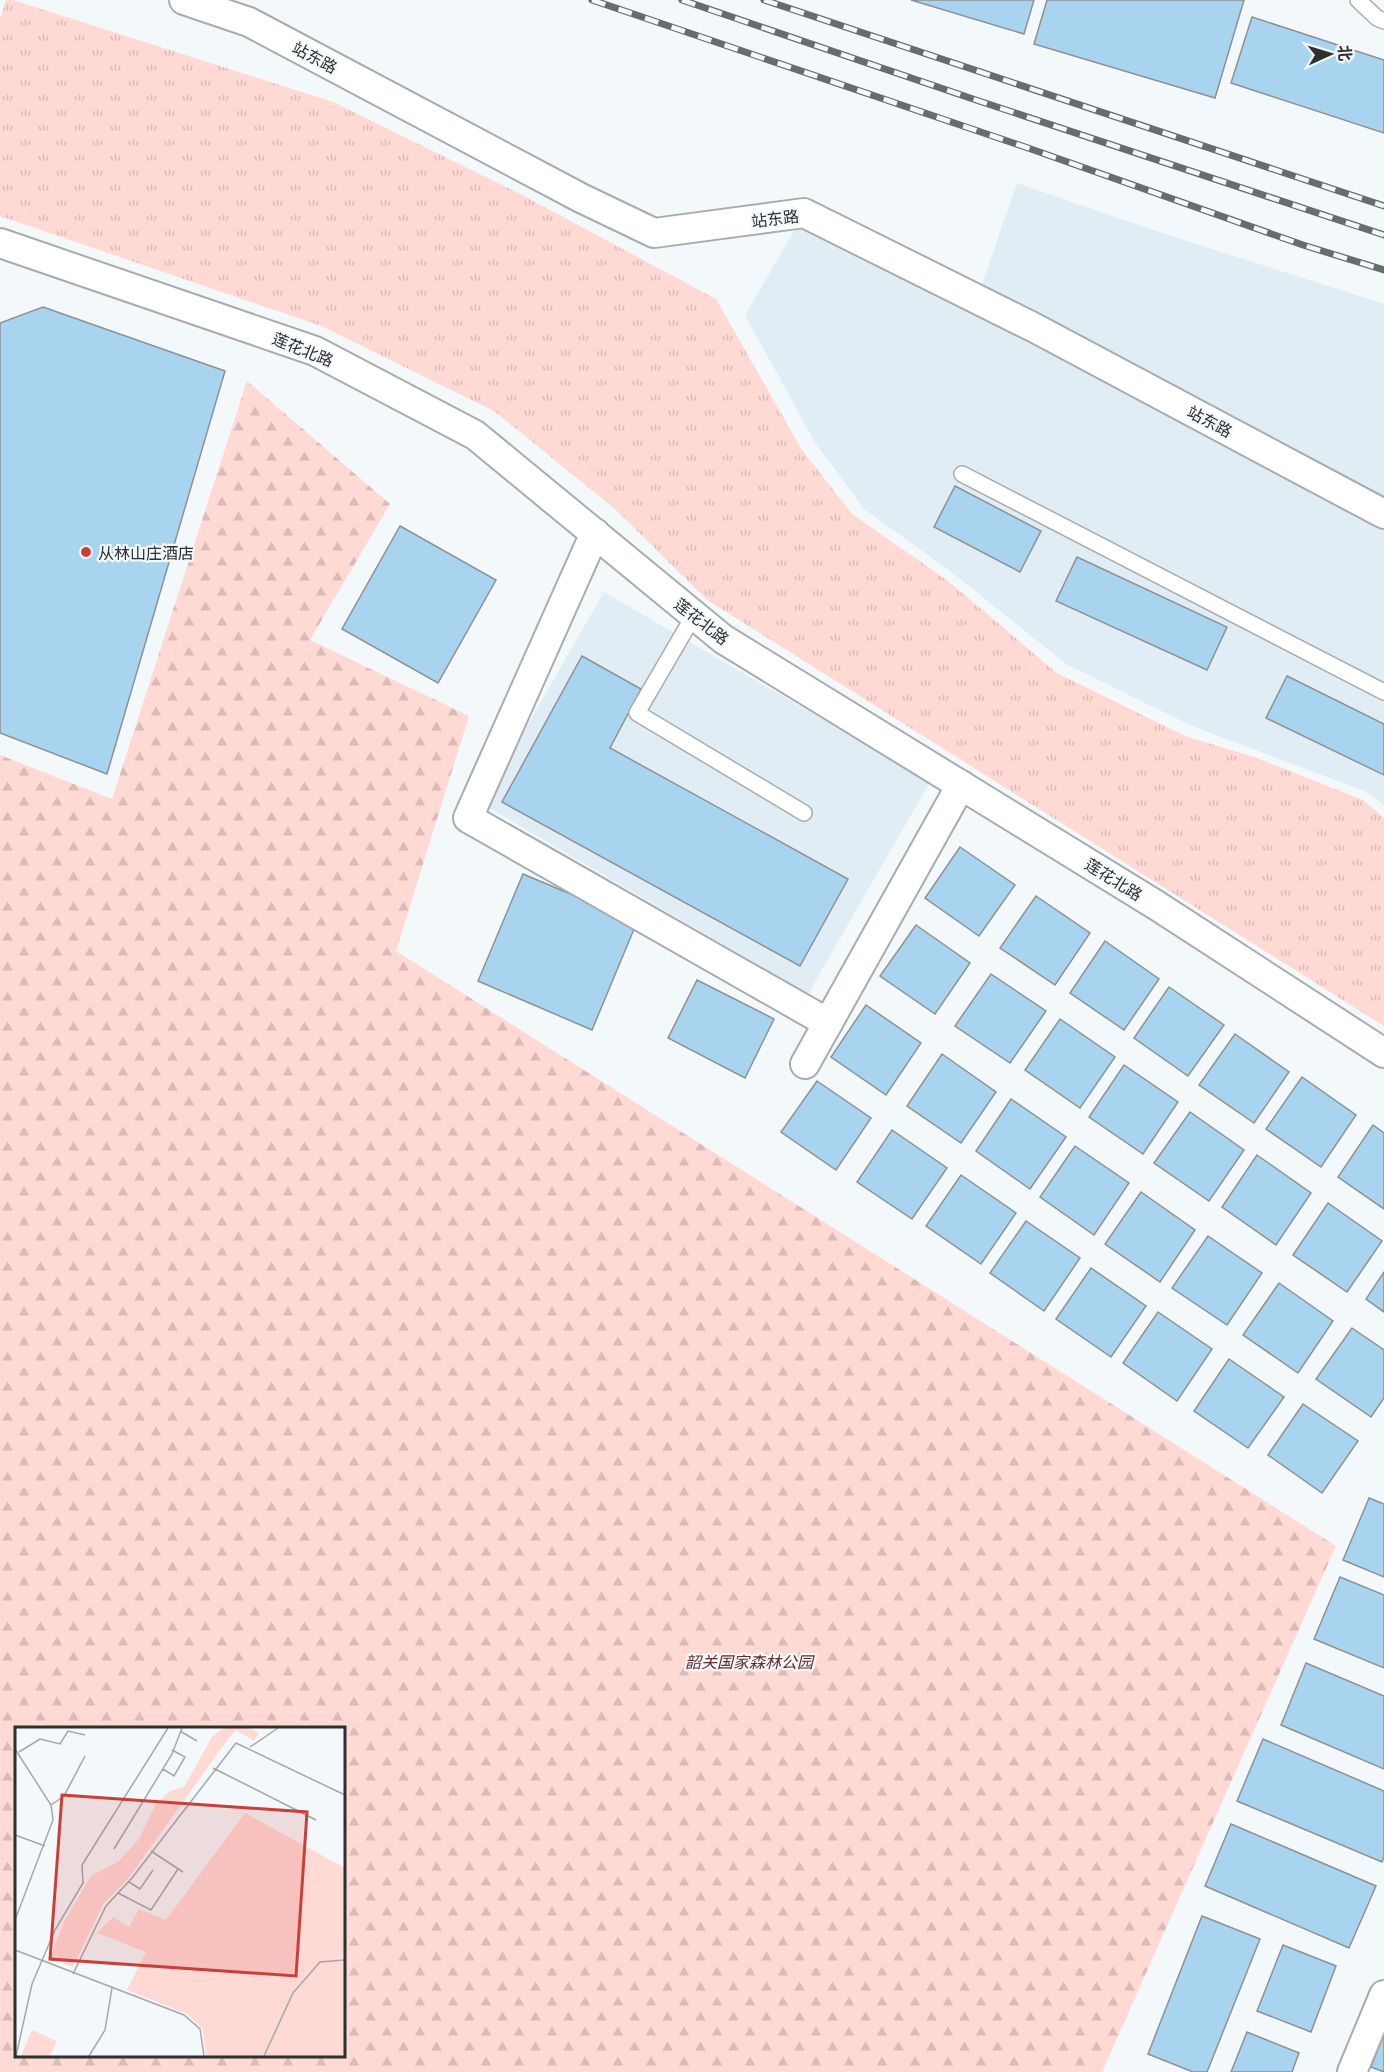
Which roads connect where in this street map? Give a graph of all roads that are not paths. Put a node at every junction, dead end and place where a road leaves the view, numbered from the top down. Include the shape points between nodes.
1 (184, 0) edge
2 (1358, 0) edge
3 (1384, 21) edge
4 (0, 243) edge
5 (962, 474) dead end
6 (1384, 514) edge
7 (595, 533) junction
8 (693, 615) junction
9 (1384, 692) edge
10 (961, 785) junction
11 (804, 813) dead end
12 (828, 1023) junction
13 (1384, 1053) edge
14 (805, 1064) dead end
15 (1384, 1995) edge
16 (1352, 2072) edge

1 - 6 street, 站东路 via 249,22 654,233 804,213 1033,327
2 - 3 lane
4 - 7 street, 莲花北路 via 315,351 476,435
5 - 9 lane
7 - 8 street, 莲花北路
7 - 12 street via 468,818
8 - 10 street, 莲花北路 via 723,639
8 - 11 lane via 638,713
10 - 12 street
10 - 13 street, 莲花北路
12 - 14 street
15 - 16 street

